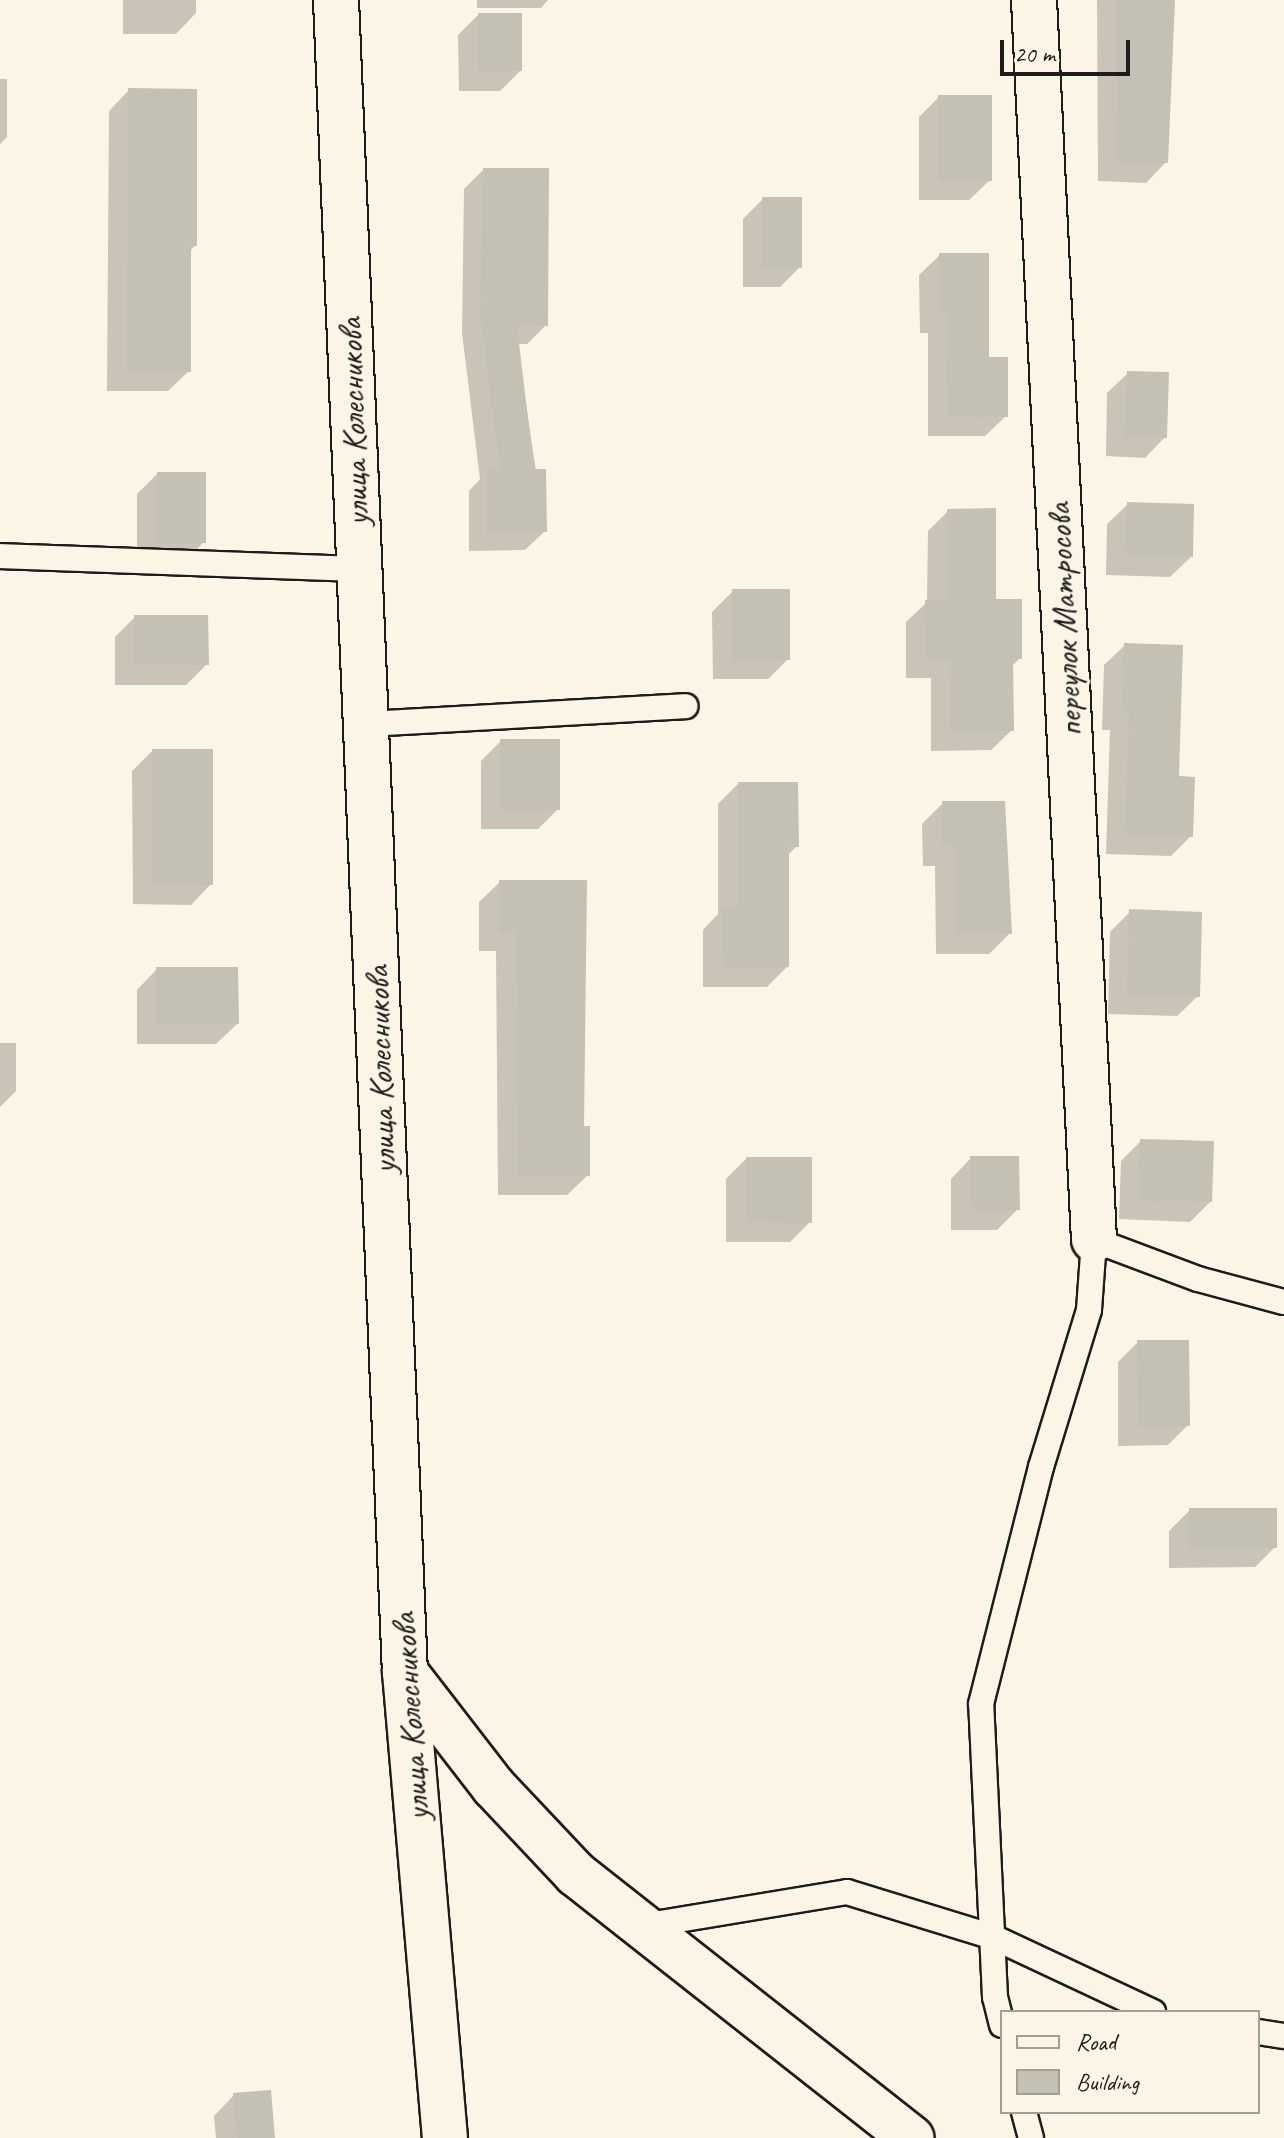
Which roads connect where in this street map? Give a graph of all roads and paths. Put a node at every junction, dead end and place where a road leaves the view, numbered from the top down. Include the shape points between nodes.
1 (336, 0) edge
2 (1034, 0) edge
3 (0, 556) edge
4 (359, 569) junction
5 (685, 706) dead end
6 (366, 724) junction
7 (1094, 1240) junction
8 (1284, 1302) edge
9 (405, 1672) junction
10 (642, 1926) junction
11 (993, 1937) junction
12 (1149, 2010) edge
13 (1000, 2017) edge
14 (1260, 2032) edge
15 (1284, 2036) edge
16 (1025, 2114) edge
17 (445, 2138) edge
18 (911, 2138) edge
19 (1031, 2138) edge

1 - 4 street, улица Колесникова
2 - 7 street, переулок Матросова
3 - 4 lane
4 - 6 street, улица Колесникова
5 - 6 lane
6 - 9 street, улица Колесникова
7 - 8 lane via 1198,1279
7 - 11 lane via 1089,1310 1041,1467 981,1704
9 - 10 street via 494,1787 576,1874
9 - 17 street, улица Колесникова
10 - 11 lane via 847,1892
10 - 18 street
11 - 12 lane
11 - 13 lane
14 - 15 lane
16 - 19 lane

